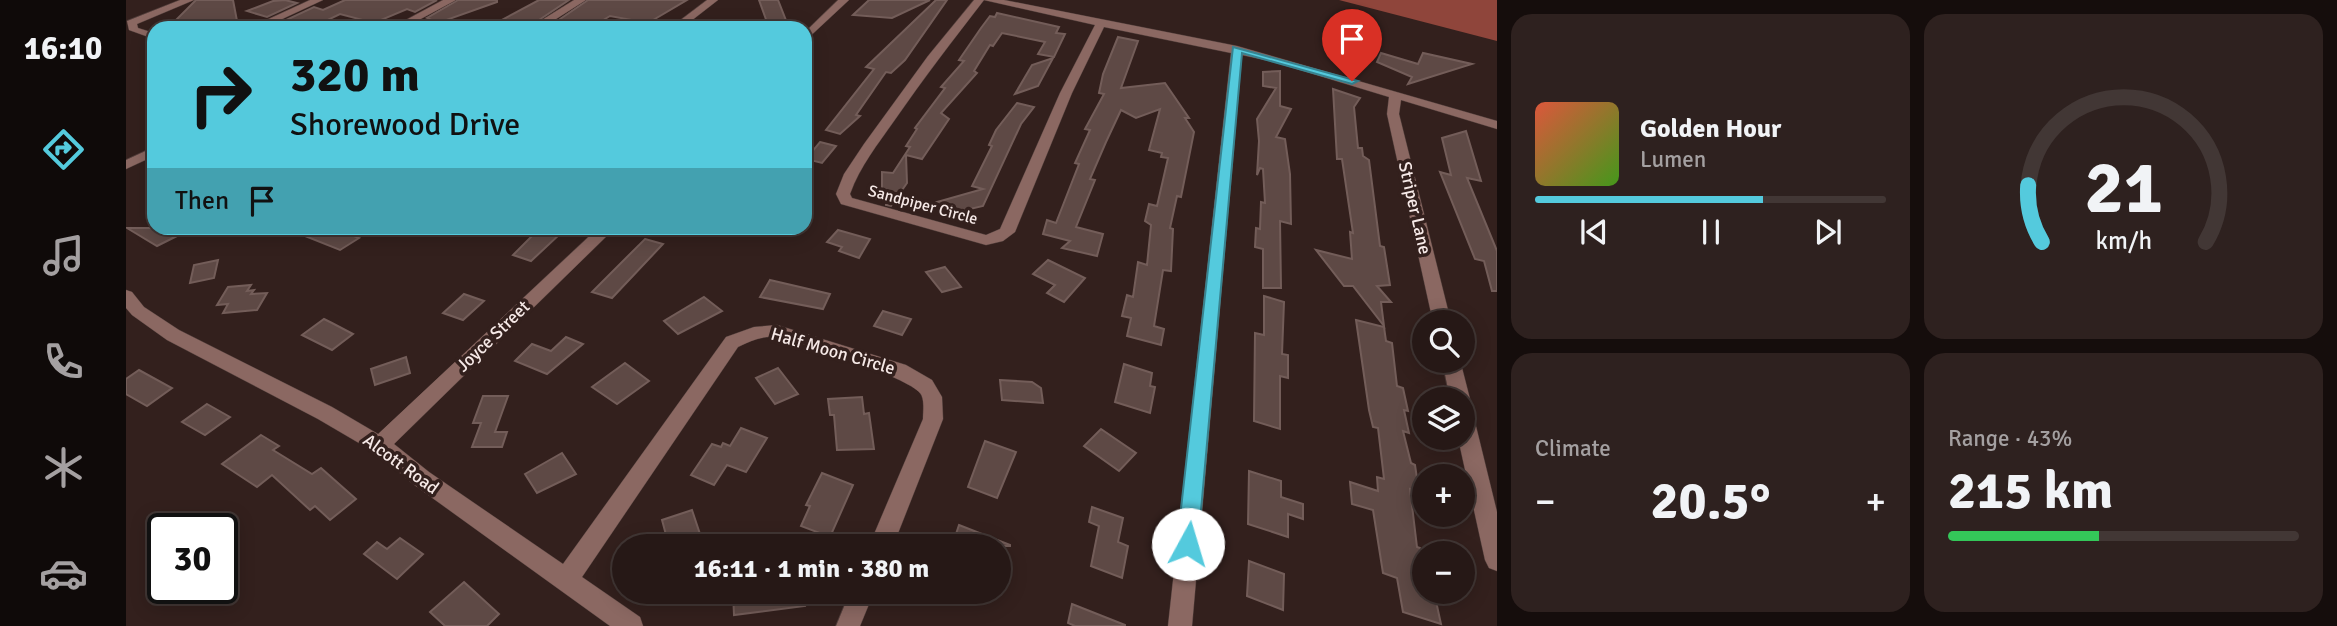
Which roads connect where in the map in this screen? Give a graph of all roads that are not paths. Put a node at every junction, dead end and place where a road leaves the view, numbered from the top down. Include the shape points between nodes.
1 (189, 0) edge
2 (318, 0) edge
3 (452, 0) edge
4 (581, 0) edge
5 (713, 0) edge
6 (844, 0) edge
7 (979, 0) edge
8 (989, 0) edge
9 (270, 21) edge
10 (410, 21) edge
11 (546, 21) edge
12 (684, 21) edge
13 (1101, 23) junction
14 (812, 31) edge
15 (147, 34) edge
16 (1237, 49) junction
17 (1395, 94) junction
18 (1497, 125) edge
19 (147, 154) edge
20 (126, 165) edge
21 (600, 235) edge
22 (126, 296) edge
23 (1439, 310) edge
24 (380, 445) junction
25 (1471, 450) edge
26 (886, 534) edge
27 (1497, 560) edge
28 (565, 581) junction
29 (857, 604) edge
30 (631, 626) edge
31 (848, 626) edge
32 (1180, 626) edge

1 - 15 street via 131,23 134,30
2 - 9 street
3 - 10 street
4 - 11 street
5 - 12 street
6 - 14 street
7 - 13 street, Sandpiper Circle via 952,29 863,156 845,186 846,201 986,240 1007,232
8 - 13 street
13 - 16 street
16 - 17 street
16 - 32 street
17 - 18 street
17 - 23 street, Striper Lane via 1393,114
19 - 20 street
21 - 24 street, Joyce Street
22 - 24 street, Alcott Road via 138,311 181,340
24 - 28 street, Alcott Road
25 - 27 street
26 - 28 street, Half Moon Circle via 933,419 932,397 925,385 899,370 777,331 763,331 740,338 724,353
28 - 30 street, Alcott Road
29 - 31 street

